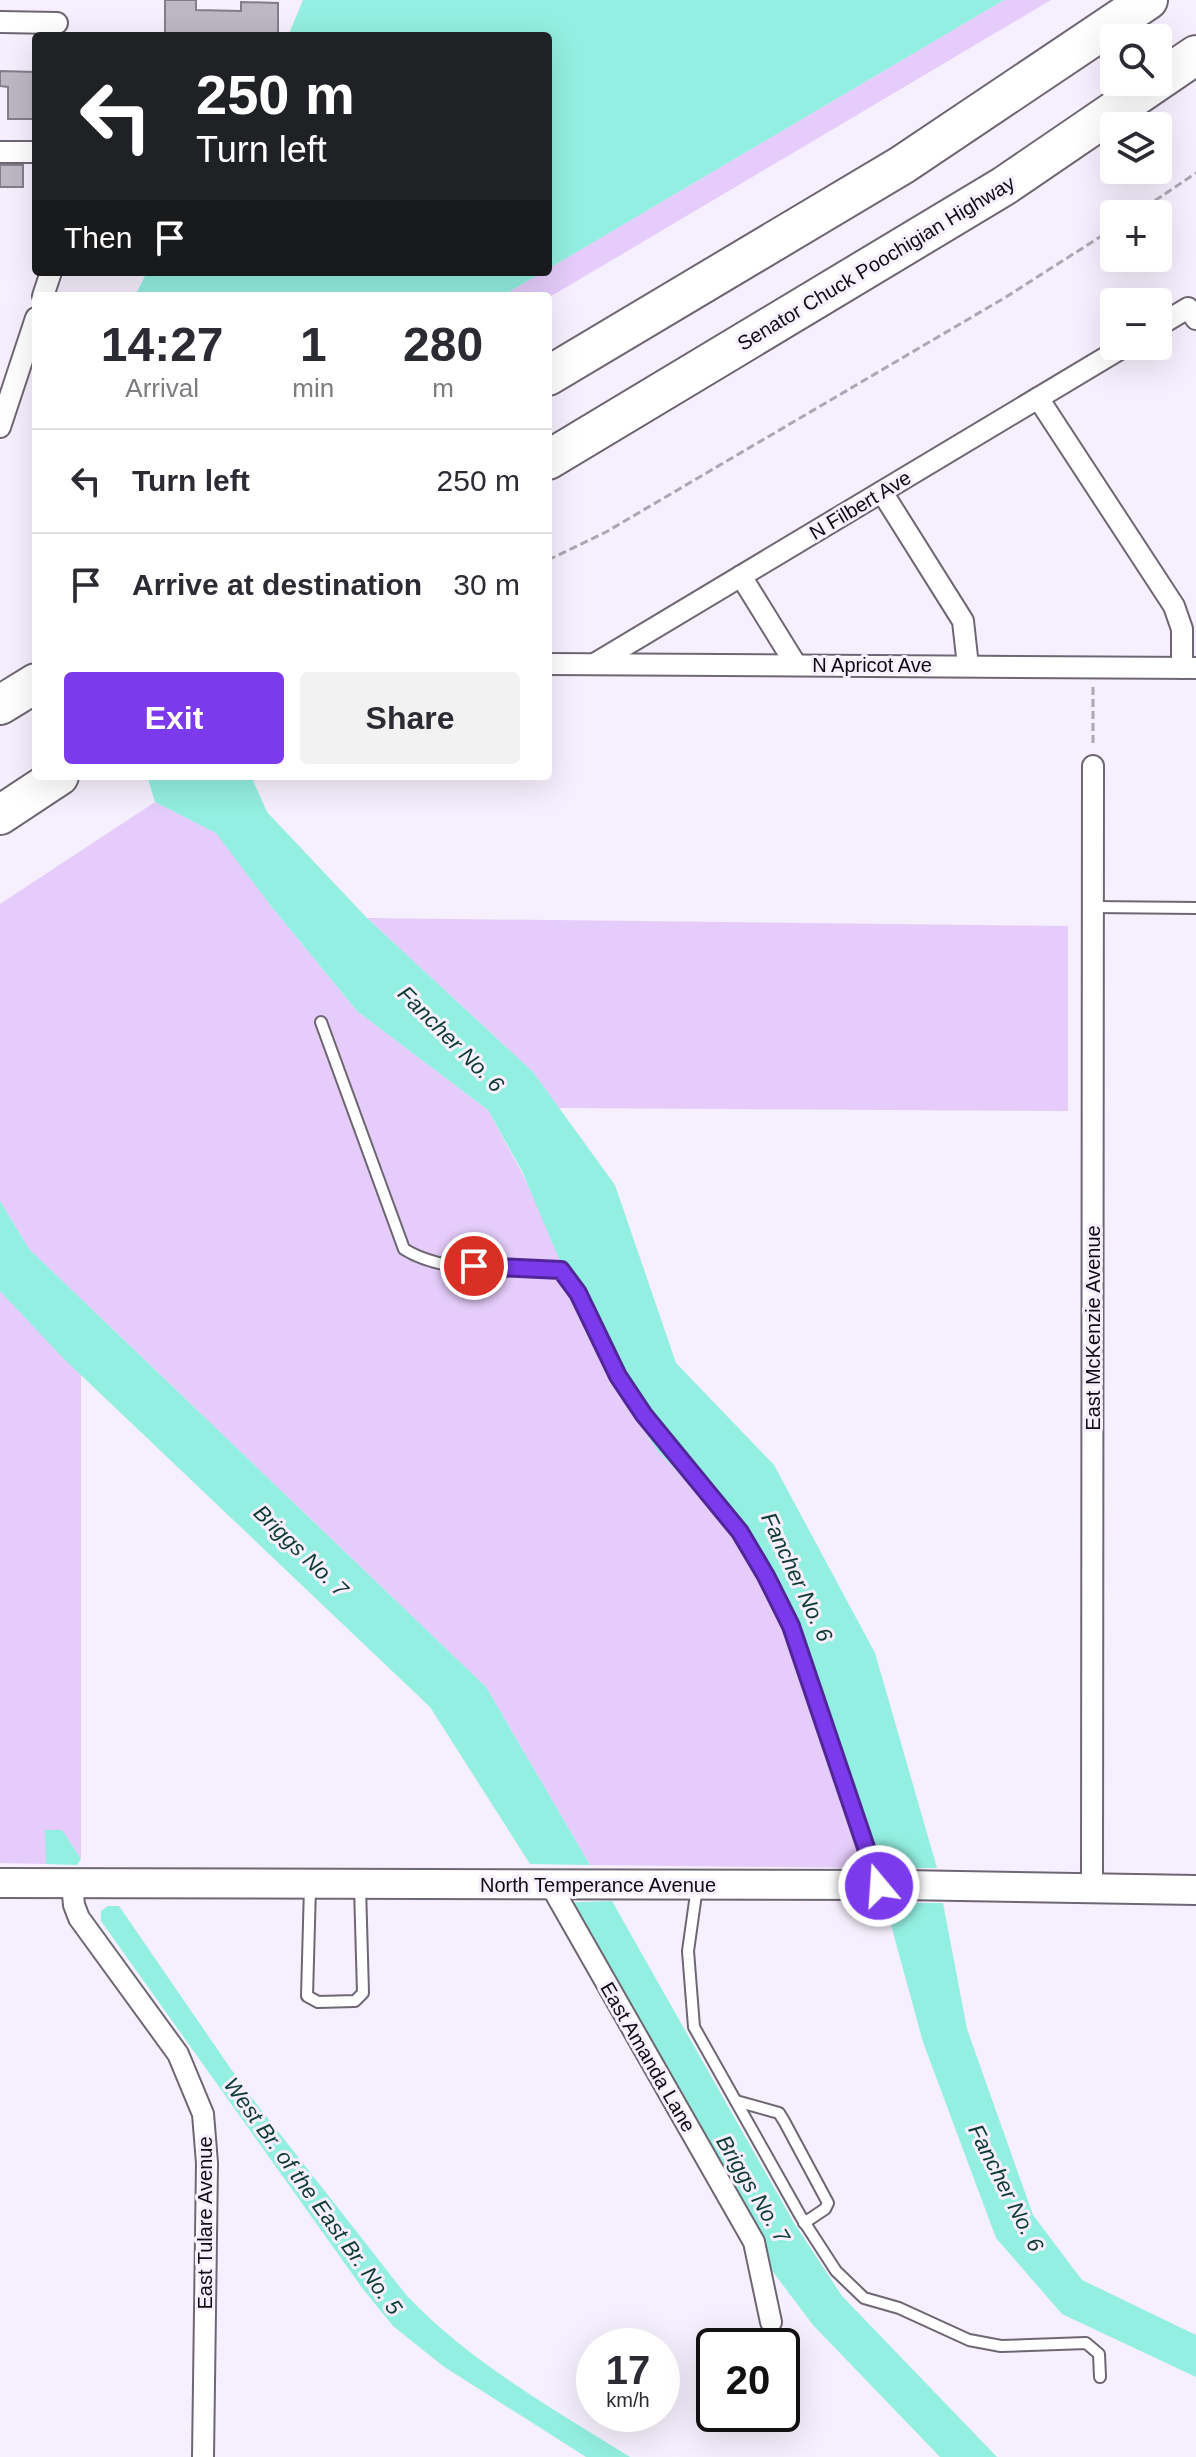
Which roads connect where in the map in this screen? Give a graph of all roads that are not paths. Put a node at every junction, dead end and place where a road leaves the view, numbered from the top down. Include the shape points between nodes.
1 (1148, 0) edge
2 (0, 22) edge
3 (57, 23) dead end
4 (1196, 55) edge
5 (0, 152) edge
6 (32, 152) edge
7 (1192, 314) edge
8 (1172, 321) edge
9 (32, 330) edge
10 (1102, 360) edge
11 (552, 374) edge
12 (1038, 398) junction
13 (0, 427) edge
14 (552, 458) edge
15 (882, 492) junction
16 (741, 576) junction
17 (595, 663) junction
18 (552, 664) edge
19 (796, 665) junction
20 (968, 666) junction
21 (1189, 668) edge
22 (32, 685) edge
23 (0, 705) edge
24 (1093, 766) road end
25 (32, 768) edge
26 (53, 780) edge
27 (0, 788) edge
28 (0, 815) edge
29 (1093, 907) junction
30 (1196, 908) edge
31 (321, 1022) dead end
32 (0, 1883) edge
33 (72, 1884) junction
34 (550, 1884) junction
35 (310, 1885) junction
36 (360, 1885) junction
37 (697, 1885) junction
38 (891, 1886) junction
39 (1092, 1889) junction
40 (1196, 1890) edge
41 (736, 2101) junction
42 (804, 2223) junction
43 (771, 2322) dead end
44 (1100, 2377) dead end
45 (203, 2457) edge

1 - 11 highway via 902,165
2 - 3 street
4 - 14 highway, Senator Chuck Poochigian Highway via 1004,186
5 - 6 street
7 - 8 street
9 - 13 street
10 - 12 street, N Filbert Ave
12 - 15 street, N Filbert Ave
12 - 21 street via 1174,606
15 - 16 street, N Filbert Ave
15 - 20 street via 963,621
16 - 17 street, N Filbert Ave
16 - 19 street
17 - 18 street, N Apricot Ave
17 - 19 street, N Apricot Ave
19 - 20 street, N Apricot Ave
20 - 21 street, N Apricot Ave
22 - 23 highway
24 - 29 street, East McKenzie Avenue
25 - 27 highway
26 - 28 highway
29 - 30 lane
29 - 39 street, East McKenzie Avenue
31 - 38 lane via 404,1249 445,1264 561,1270 635,1402 740,1532 791,1626
32 - 33 main road, North Temperance Avenue
33 - 35 main road, North Temperance Avenue
33 - 45 street, East Tulare Avenue via 79,1918 178,2054 203,2114
34 - 36 main road, North Temperance Avenue
34 - 37 main road, North Temperance Avenue
34 - 43 street, East Amanda Lane via 754,2242
35 - 36 main road, North Temperance Avenue
35 - 36 lane via 307,1996 318,2002 355,2001 363,1993
37 - 38 main road, North Temperance Avenue
37 - 41 lane via 688,1951 694,2027
38 - 39 main road, North Temperance Avenue
39 - 40 main road, North Temperance Avenue
41 - 42 lane
41 - 42 lane via 779,2113 784,2121 828,2203
42 - 44 lane via 836,2271 864,2298 969,2340 1001,2346 1086,2343 1099,2354

